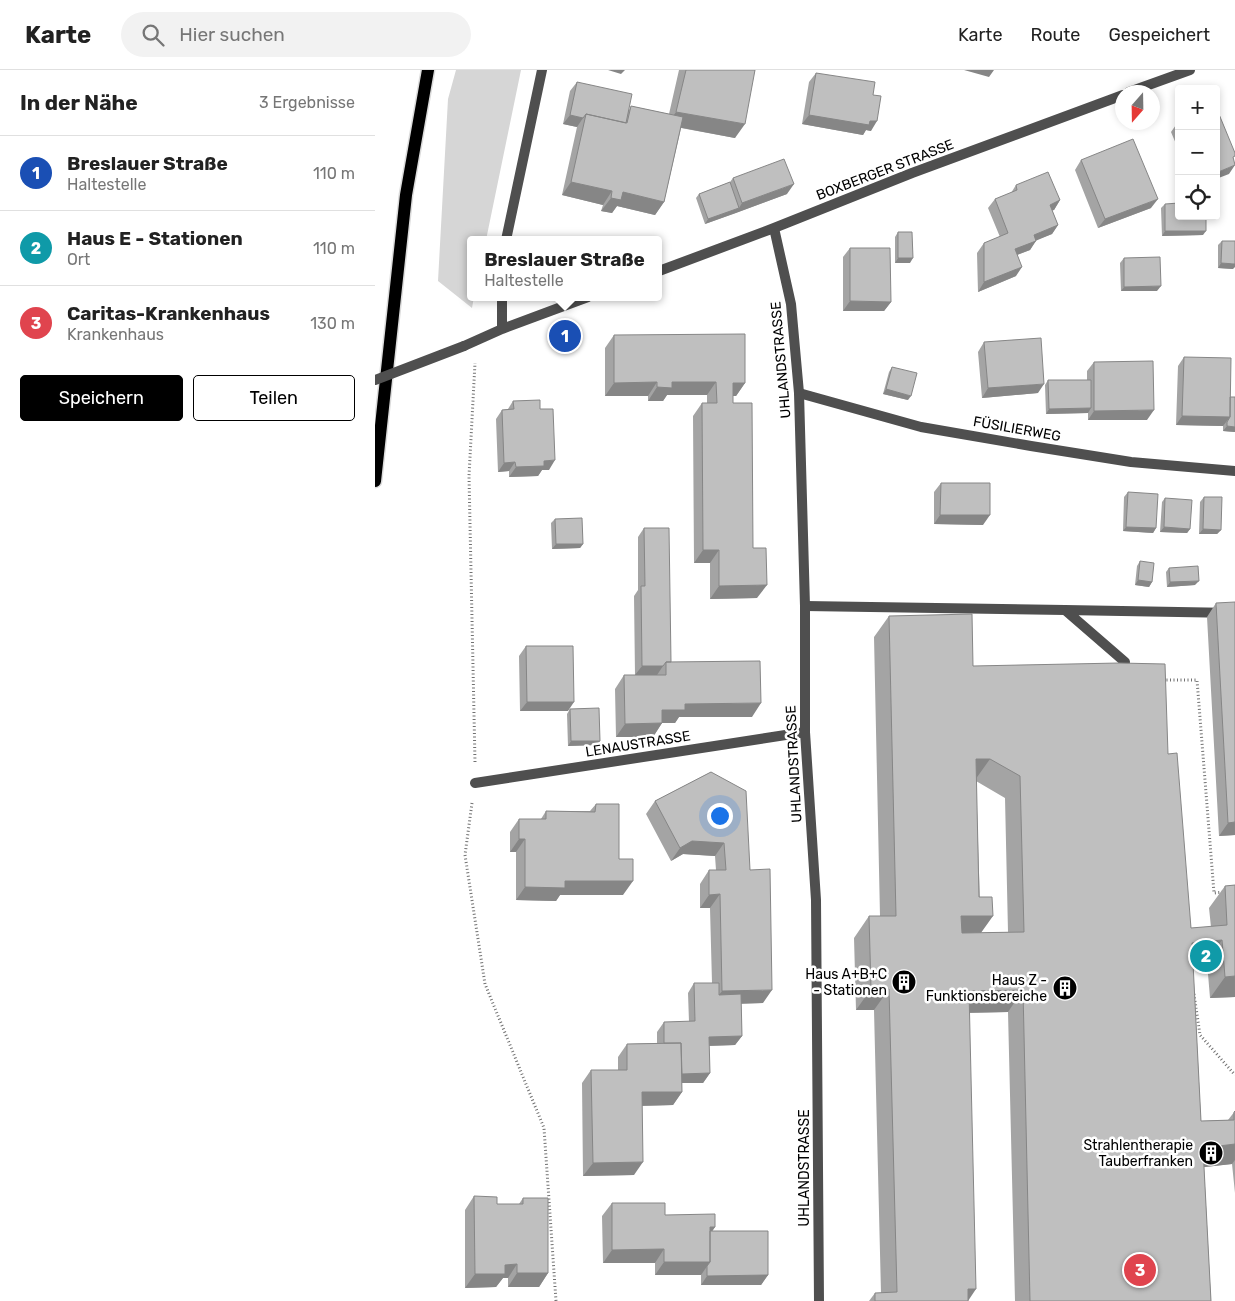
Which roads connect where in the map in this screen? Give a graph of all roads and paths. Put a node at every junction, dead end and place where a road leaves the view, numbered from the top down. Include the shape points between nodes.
1 (428, 70) edge
2 (542, 70) edge
3 (1190, 70) edge
4 (1148, 85) edge
5 (1115, 98) edge
6 (774, 228) junction
7 (507, 236) edge
8 (662, 270) edge
9 (502, 301) edge
10 (577, 301) edge
11 (502, 329) junction
12 (477, 340) junction
13 (375, 380) edge
14 (799, 393) junction
15 (1235, 471) edge
16 (375, 481) edge
17 (805, 606) junction
18 (1065, 610) junction
19 (1235, 613) edge
20 (1125, 662) edge
21 (1158, 680) edge
22 (805, 732) junction
23 (475, 783) junction
24 (1228, 892) edge
25 (1194, 991) edge
26 (1235, 1075) edge
27 (556, 1301) edge
28 (819, 1301) edge

1 - 16 main road via 407,196
2 - 7 street
3 - 4 street
5 - 6 street, BOXBERGER STRASSE
6 - 8 street, BOXBERGER STRASSE
6 - 14 street, UHLANDSTRASSE via 791,304
9 - 11 street
10 - 11 street
11 - 12 street
12 - 13 street, bridge
12 - 23 path via 469,476
14 - 15 street, FÜSILIERWEG via 921,426 1031,446 1131,462
14 - 17 street, UHLANDSTRASSE
17 - 18 street
17 - 22 street, UHLANDSTRASSE
18 - 19 street
18 - 20 street
21 - 24 path via 1197,680 1214,893
22 - 23 street, LENAUSTRASSE
22 - 28 street, UHLANDSTRASSE via 816,900
23 - 27 path via 465,856 482,966 485,984 544,1128
25 - 26 path via 1200,1035

